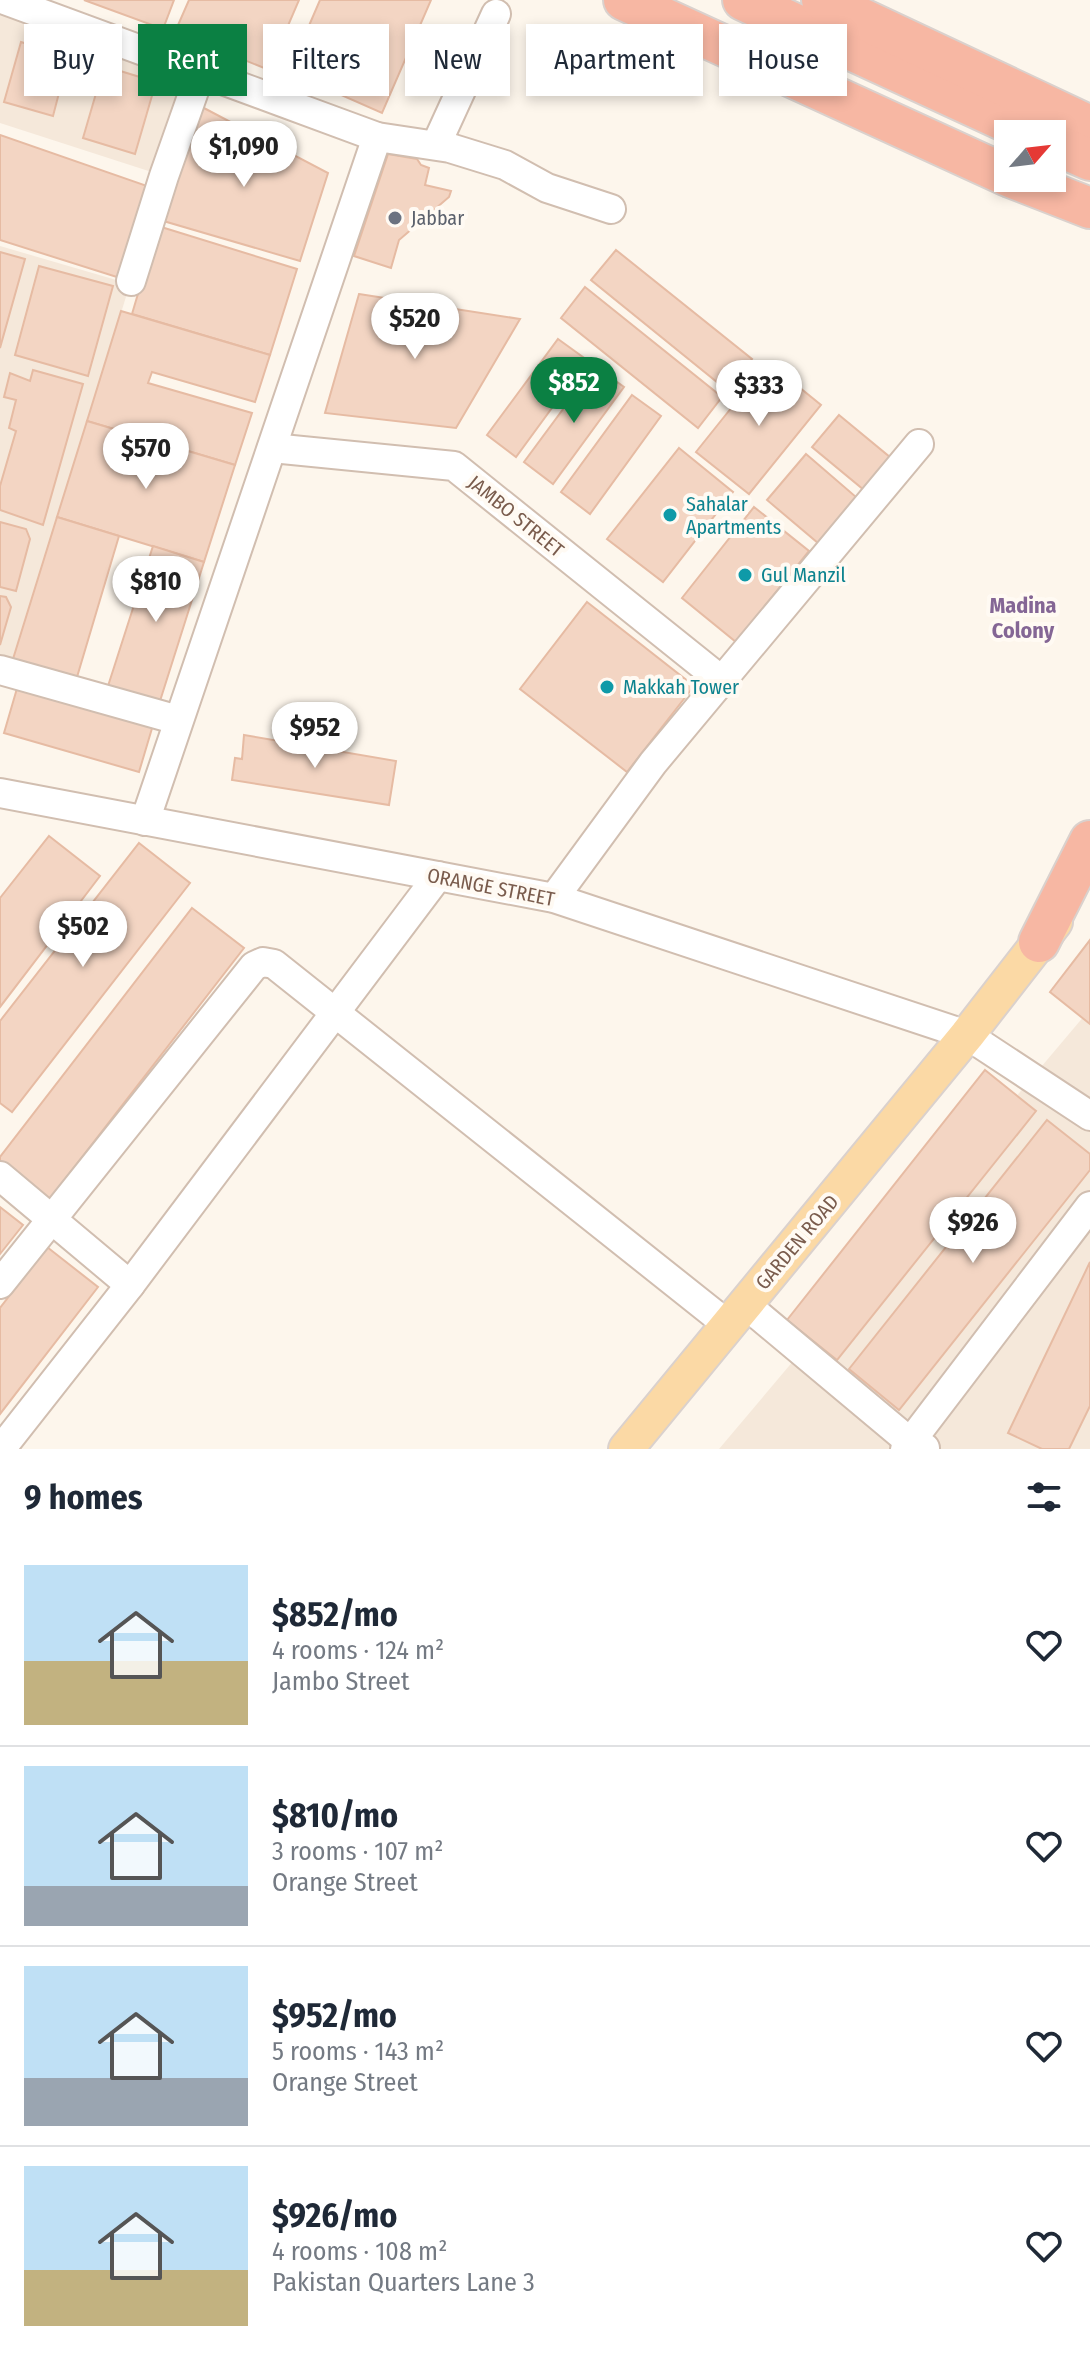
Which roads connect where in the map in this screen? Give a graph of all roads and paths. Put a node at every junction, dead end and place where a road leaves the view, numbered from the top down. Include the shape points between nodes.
1 (5, 0) edge
2 (624, 0) edge
3 (743, 0) edge
4 (822, 0) edge
5 (496, 14) dead end
6 (138, 48) edge
7 (247, 88) edge
8 (192, 96) edge
9 (1003, 120) edge
10 (1090, 126) edge
11 (377, 137) junction
12 (436, 145) junction
13 (1066, 149) edge
14 (1090, 160) edge
15 (994, 169) edge
16 (1049, 192) edge
17 (1090, 208) edge
18 (611, 209) dead end
19 (131, 281) dead end
20 (919, 444) dead end
21 (272, 448) junction
22 (0, 670) edge
23 (721, 680) junction
24 (178, 720) junction
25 (0, 793) edge
26 (145, 821) junction
27 (1090, 841) edge
28 (438, 876) junction
29 (1090, 877) edge
30 (554, 898) junction
31 (1039, 942) junction
32 (335, 1015) junction
33 (967, 1035) junction
34 (1090, 1116) edge
35 (0, 1176) edge
36 (1090, 1206) edge
37 (51, 1219) junction
38 (0, 1284) edge
39 (130, 1285) junction
40 (736, 1315) junction
41 (914, 1447) edge
42 (1, 1449) edge
43 (626, 1449) edge

1 - 6 street
2 - 15 highway
3 - 9 highway
4 - 10 highway
5 - 12 street
7 - 11 street
8 - 19 street
11 - 12 street
11 - 21 street
12 - 18 street via 505,165 547,188
13 - 14 highway
16 - 17 highway
20 - 23 street
21 - 23 street, JAMBO STREET via 454,466
21 - 24 street
22 - 24 street
23 - 30 street
24 - 26 street
25 - 26 street, ORANGE STREET
26 - 28 street, ORANGE STREET
27 - 31 highway
28 - 30 street, ORANGE STREET
28 - 32 street
29 - 31 main road, GARDEN ROAD
30 - 33 street, ORANGE STREET
31 - 33 main road, GARDEN ROAD
32 - 37 street via 274,964 254,966
32 - 39 street
32 - 40 street
33 - 34 street, ORANGE STREET
33 - 40 main road, GARDEN ROAD
35 - 37 street
36 - 41 street
37 - 38 street
37 - 39 street
39 - 42 street
40 - 41 street
40 - 43 main road, GARDEN ROAD

